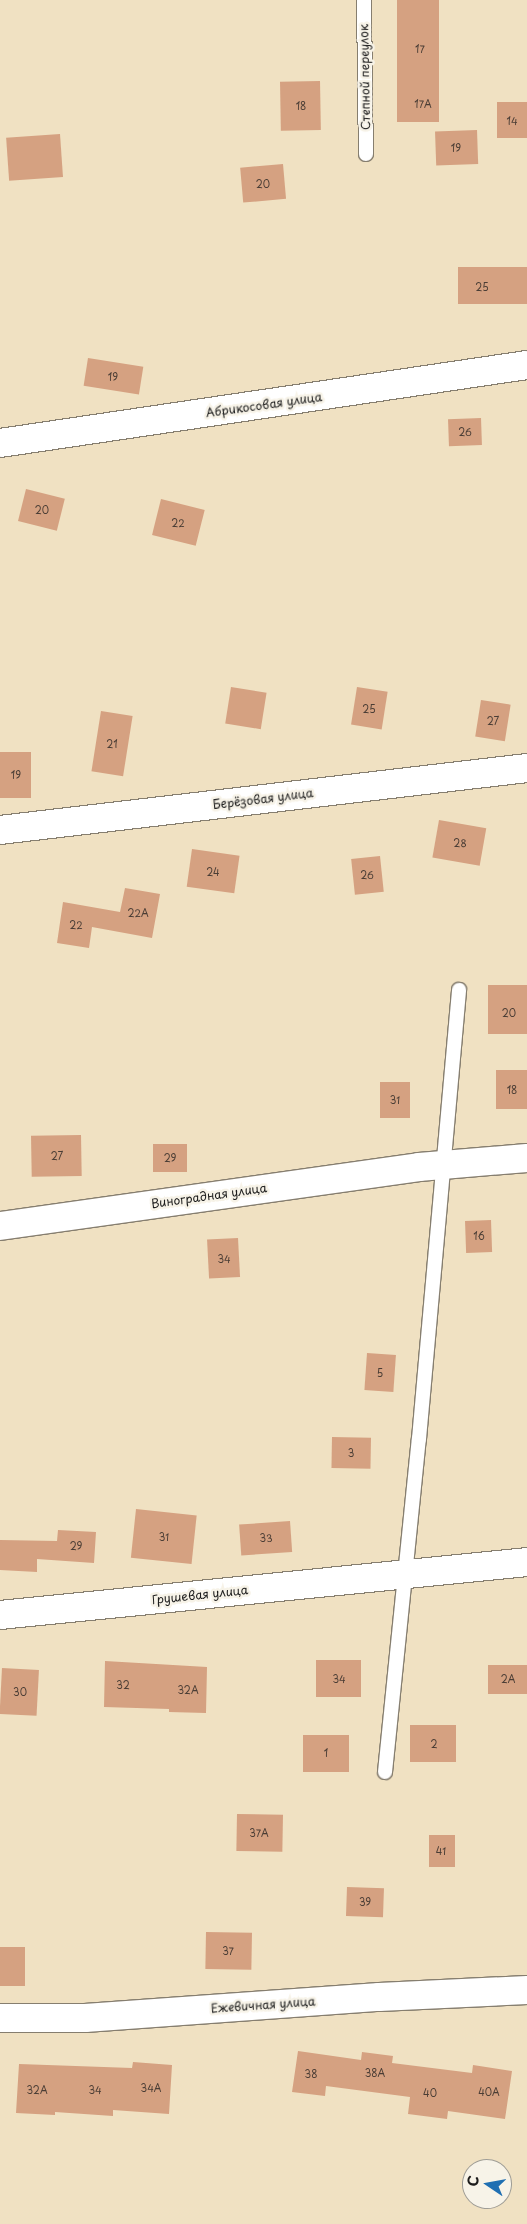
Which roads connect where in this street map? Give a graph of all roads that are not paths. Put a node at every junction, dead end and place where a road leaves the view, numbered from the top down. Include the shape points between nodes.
1 (364, 0) edge
2 (366, 154) dead end
3 (527, 365) edge
4 (0, 443) edge
5 (527, 768) edge
6 (0, 830) edge
7 (459, 990) dead end
8 (527, 1158) edge
9 (431, 1166) junction
10 (0, 1226) edge
11 (527, 1562) edge
12 (403, 1575) junction
13 (0, 1615) edge
14 (385, 1772) dead end
15 (527, 1990) edge
16 (0, 2018) edge

1 - 2 lane, Степной переулок
3 - 4 street, Абрикосовая улица
5 - 6 street, Берёзовая улица
7 - 9 lane
8 - 9 street, Виноградная улица
9 - 10 street, Виноградная улица
9 - 12 lane
11 - 12 street, Грушевая улица
12 - 13 street, Грушевая улица
12 - 14 lane
15 - 16 street, Ежевичная улица via 369,1997 85,2018

